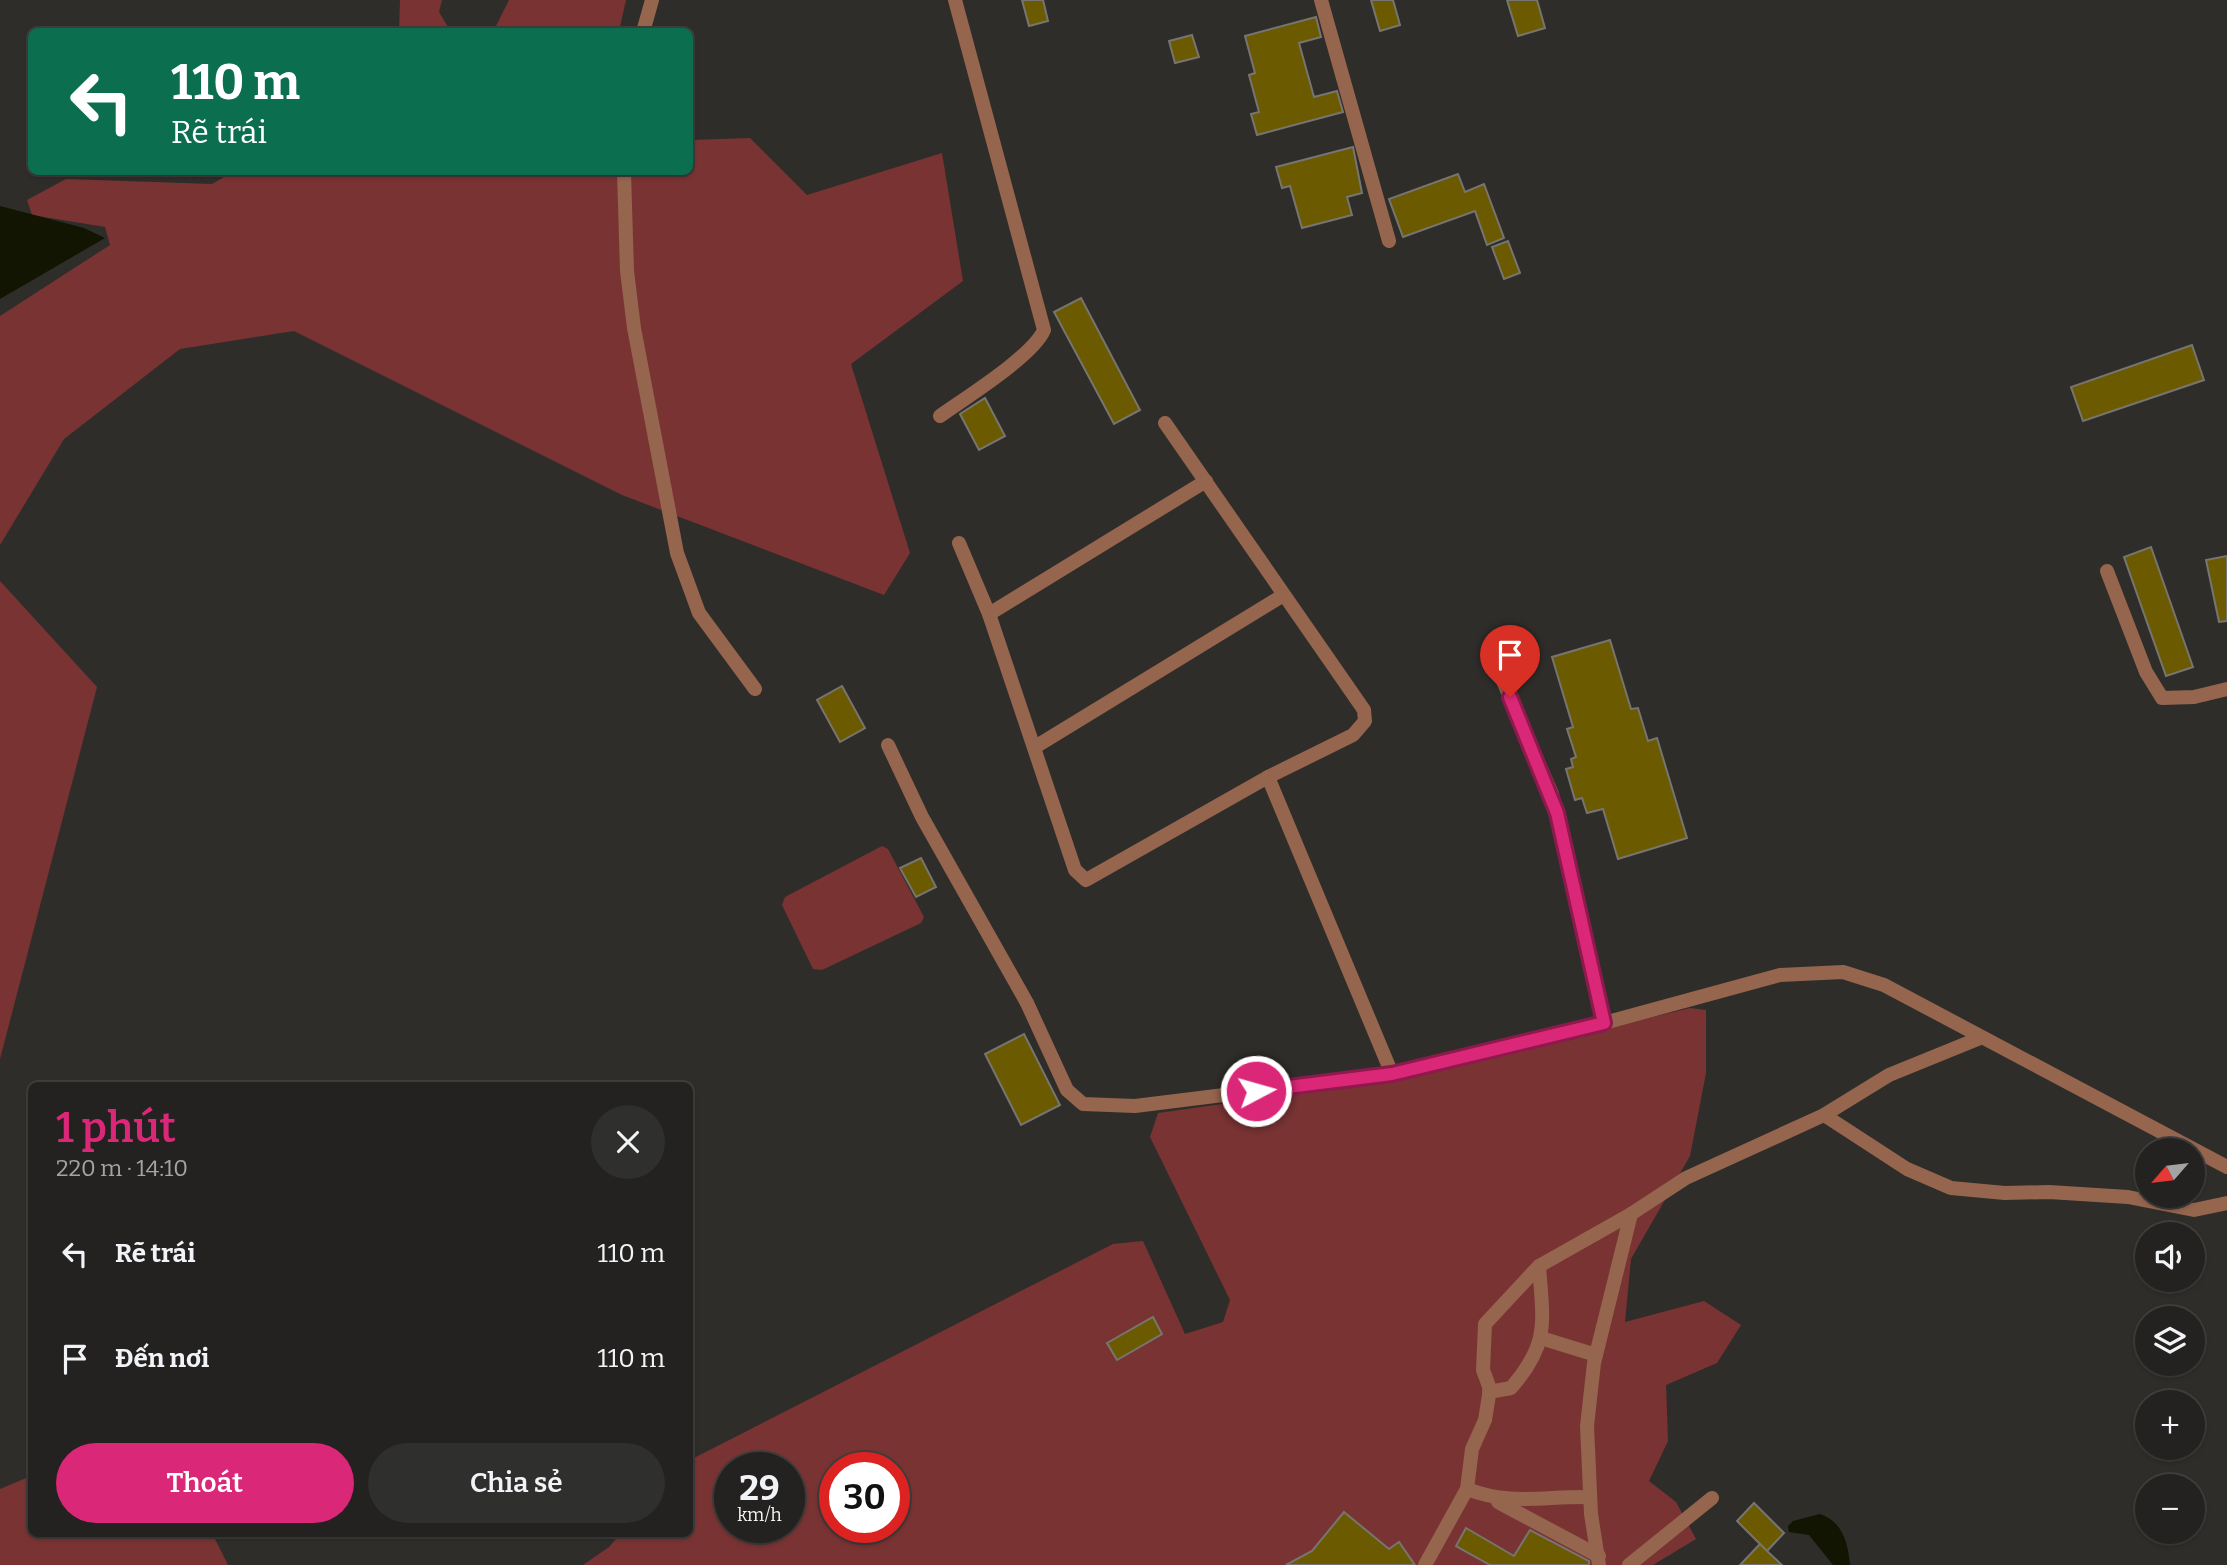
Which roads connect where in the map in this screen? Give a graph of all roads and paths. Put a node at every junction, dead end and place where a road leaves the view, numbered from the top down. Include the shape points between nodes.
1 (652, 0) edge
2 (955, 0) edge
3 (1321, 0) edge
4 (644, 28) edge
5 (624, 175) edge
6 (1389, 241) dead end
7 (940, 416) dead end
8 (1165, 423) dead end
9 (1206, 481) junction
10 (959, 543) dead end
11 (2108, 571) dead end
12 (1282, 596) junction
13 (989, 614) junction
14 (1489, 649) dead end
15 (755, 689) dead end
16 (2227, 689) edge
17 (888, 745) dead end
18 (1035, 747) junction
19 (1268, 777) junction
20 (1604, 1023) junction
21 (1980, 1038) junction
22 (1392, 1074) junction
23 (1824, 1115) junction
24 (2227, 1167) edge
25 (2227, 1203) edge
26 (1631, 1214) junction
27 (1539, 1266) junction
28 (1541, 1338) junction
29 (1596, 1354) junction
30 (1489, 1392) junction
31 (1467, 1489) junction
32 (1590, 1497) junction
33 (1490, 1498) junction
34 (1712, 1498) dead end
35 (1599, 1561) edge
36 (1425, 1565) edge
37 (1629, 1565) edge

1 - 4 street
2 - 7 street via 1044,330 1023,355
3 - 6 street
5 - 15 street via 634,328 677,553 699,613
8 - 9 street
9 - 12 street
9 - 13 street
10 - 13 street
11 - 16 street via 2146,672 2162,698
12 - 18 street
12 - 19 street via 1354,695 1365,721 1353,734
13 - 18 street
14 - 20 street via 1552,794
17 - 22 street via 922,817 1027,1003 1067,1090 1083,1104 1135,1106
18 - 19 street via 1074,870 1086,880
19 - 22 street
20 - 21 street via 1780,975 1843,972 1884,985
20 - 22 street
21 - 23 street via 1888,1075
21 - 24 street
23 - 25 street via 1907,1169 1951,1188 2128,1196 2194,1210
23 - 26 street via 1686,1178
26 - 27 street
26 - 29 street
27 - 28 street
27 - 30 street via 1485,1324 1483,1370
28 - 29 street
28 - 30 street via 1539,1351 1511,1388
29 - 32 street via 1587,1426
30 - 31 street via 1485,1420 1472,1449
31 - 33 street
31 - 36 street
32 - 33 street
32 - 35 street
33 - 35 street
34 - 37 street

